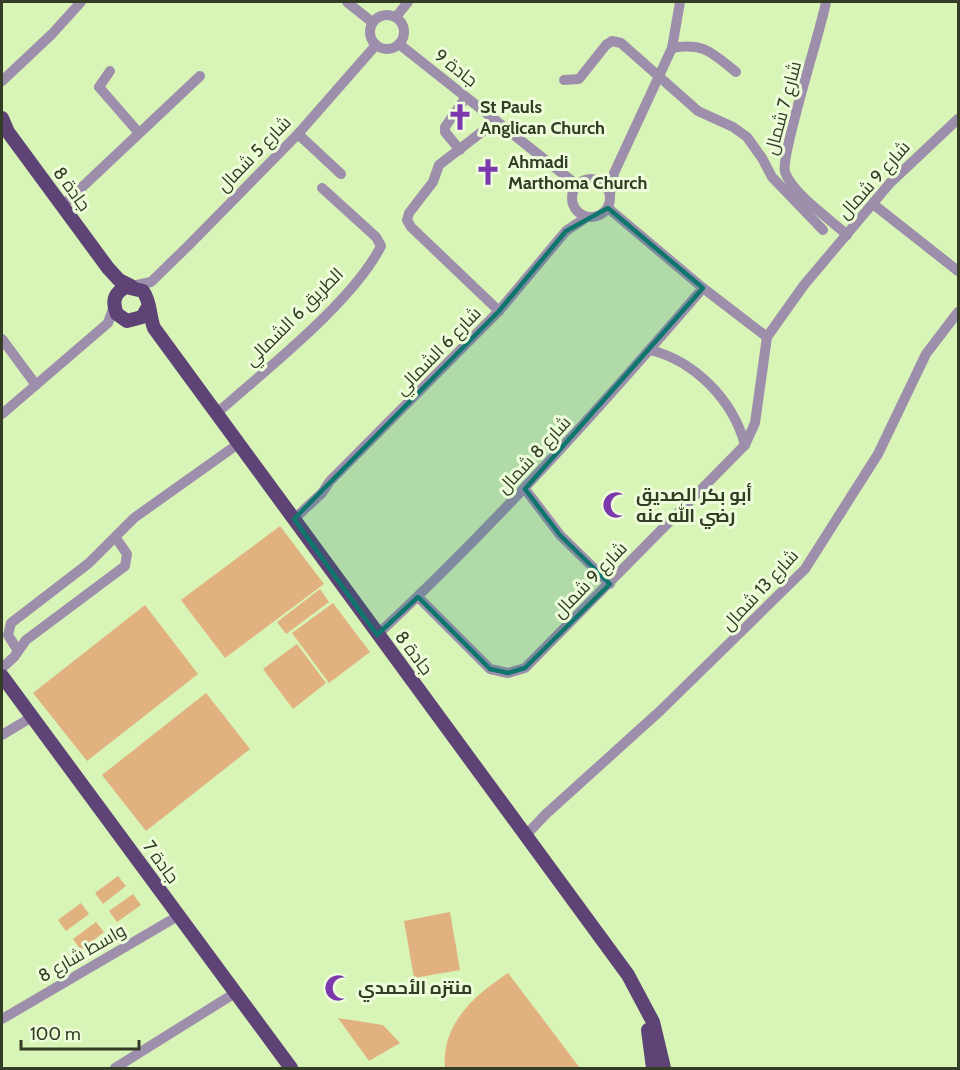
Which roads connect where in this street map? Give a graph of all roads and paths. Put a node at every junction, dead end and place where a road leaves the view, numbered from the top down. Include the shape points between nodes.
1 (81, 2) edge
2 (347, 2) edge
3 (408, 2) edge
4 (680, 2) edge
5 (826, 2) edge
6 (396, 17) junction
7 (372, 22) junction
8 (399, 44) junction
9 (376, 45) junction
10 (672, 48) junction
11 (110, 71) dead end
12 (736, 72) dead end
13 (200, 76) dead end
14 (5, 78) edge
15 (659, 79) junction
16 (564, 80) dead end
17 (2, 91) edge
18 (466, 97) junction
19 (2, 118) edge
20 (958, 119) edge
21 (496, 121) junction
22 (5, 130) edge
23 (139, 134) junction
24 (298, 134) junction
25 (460, 150) junction
26 (622, 157) junction
27 (341, 174) dead end
28 (596, 180) junction
29 (577, 185) junction
30 (322, 188) dead end
31 (610, 194) junction
32 (573, 204) junction
33 (873, 204) junction
34 (62, 206) junction
35 (608, 208) junction
36 (586, 217) junction
37 (823, 230) dead end
38 (847, 234) junction
39 (561, 237) junction
40 (108, 268) junction
41 (958, 271) edge
42 (151, 282) junction
43 (132, 286) junction
44 (703, 288) junction
45 (114, 303) junction
46 (148, 305) junction
47 (499, 311) junction
48 (958, 312) edge
49 (132, 320) junction
50 (108, 323) junction
51 (154, 328) junction
52 (767, 337) junction
53 (2, 339) edge
54 (650, 350) junction
55 (36, 386) junction
56 (2, 414) edge
57 (216, 414) junction
58 (238, 444) junction
59 (745, 445) junction
60 (525, 489) junction
61 (291, 516) junction
62 (116, 538) junction
63 (610, 584) junction
64 (418, 597) junction
65 (377, 634) junction
66 (18, 651) junction
67 (2, 668) edge
68 (2, 676) edge
69 (32, 717) junction
70 (2, 735) edge
71 (524, 831) junction
72 (178, 916) junction
73 (235, 993) junction
74 (644, 1001) junction
75 (2, 1018) edge
76 (115, 1068) edge
77 (291, 1068) edge
78 (653, 1068) edge
79 (664, 1068) edge

1 - 14 street
2 - 7 street
3 - 6 street
4 - 10 street
5 - 38 street, شارع 7 شمال via 783,161 791,184
6 - 7 street via 382,15
6 - 8 street via 404,29
7 - 9 street via 370,33
8 - 9 street via 386,48
8 - 18 street, جادة 9
9 - 24 street, شارع 5 شمال
10 - 12 street via 698,45
10 - 15 street
11 - 23 street via 99,87
13 - 23 street
14 - 17 street
15 - 16 street via 621,44 612,41 579,79
15 - 26 street
15 - 37 street via 698,111 747,137 772,177
18 - 21 street, جادة 9
18 - 25 street via 445,127
19 - 22 main road, جادة 8
20 - 33 street, شارع 9 شمال
21 - 25 street
21 - 29 street, جادة 9
22 - 34 main road, جادة 8
23 - 34 street
24 - 27 street
24 - 42 street, شارع 5 شمال
25 - 47 street via 439,165 434,180 407,220
26 - 28 street
26 - 31 street
28 - 29 street
28 - 31 street
29 - 32 street
30 - 57 street, الطريق 6 الشمالي via 381,246 342,297
31 - 35 street
32 - 36 street
32 - 39 street, شارع 6 الشمالي
33 - 38 street, شارع 9 شمال
33 - 41 street
34 - 40 main road, جادة 8
35 - 36 street via 599,216
35 - 44 street
36 - 39 street, شارع 6 الشمالي
38 - 52 street, شارع 9 شمال
39 - 47 street, شارع 6 الشمالي
40 - 43 main road, جادة 8
40 - 45 main road, جادة 8
42 - 43 street
42 - 46 street
43 - 45 main road via 121,289
43 - 46 main road via 143,291
44 - 52 street
44 - 54 street, شارع 8 شمال
45 - 49 main road via 117,314
45 - 50 street
46 - 49 main road
46 - 51 main road, جادة 8
47 - 61 street, شارع 6 الشمالي via 322,493
48 - 71 street, شارع 13 شمال via 926,354 879,454 805,569 691,681
49 - 50 street
49 - 51 main road, جادة 8
50 - 55 street
51 - 57 main road, جادة 8
52 - 59 street, شارع 9 شمال via 755,423
53 - 55 street
54 - 59 street via 668,354 700,375 739,422
54 - 60 street, شارع 8 شمال
55 - 56 street
57 - 58 main road, جادة 8
58 - 61 main road, جادة 8
58 - 62 street via 134,518
59 - 63 street, شارع 9 شمال
60 - 63 street via 560,535
60 - 64 street, شارع 8 شمال
61 - 65 main road, جادة 8
62 - 66 street via 79,572 11,623 8,635
62 - 66 street via 127,554 122,569 29,637
63 - 64 street, شارع 9 شمال via 525,668 508,673 490,669
64 - 65 street, شارع 8 شمال
65 - 71 main road, جادة 8
66 - 67 street
68 - 69 main road, جادة 7
69 - 70 street
69 - 72 main road, جادة 7
71 - 74 main road, جادة 8
72 - 73 main road, جادة 7
72 - 75 street, واسط شارع 8
73 - 76 street
73 - 77 main road, جادة 7
74 - 78 main road, جادة 8
74 - 79 main road, جادة 8

